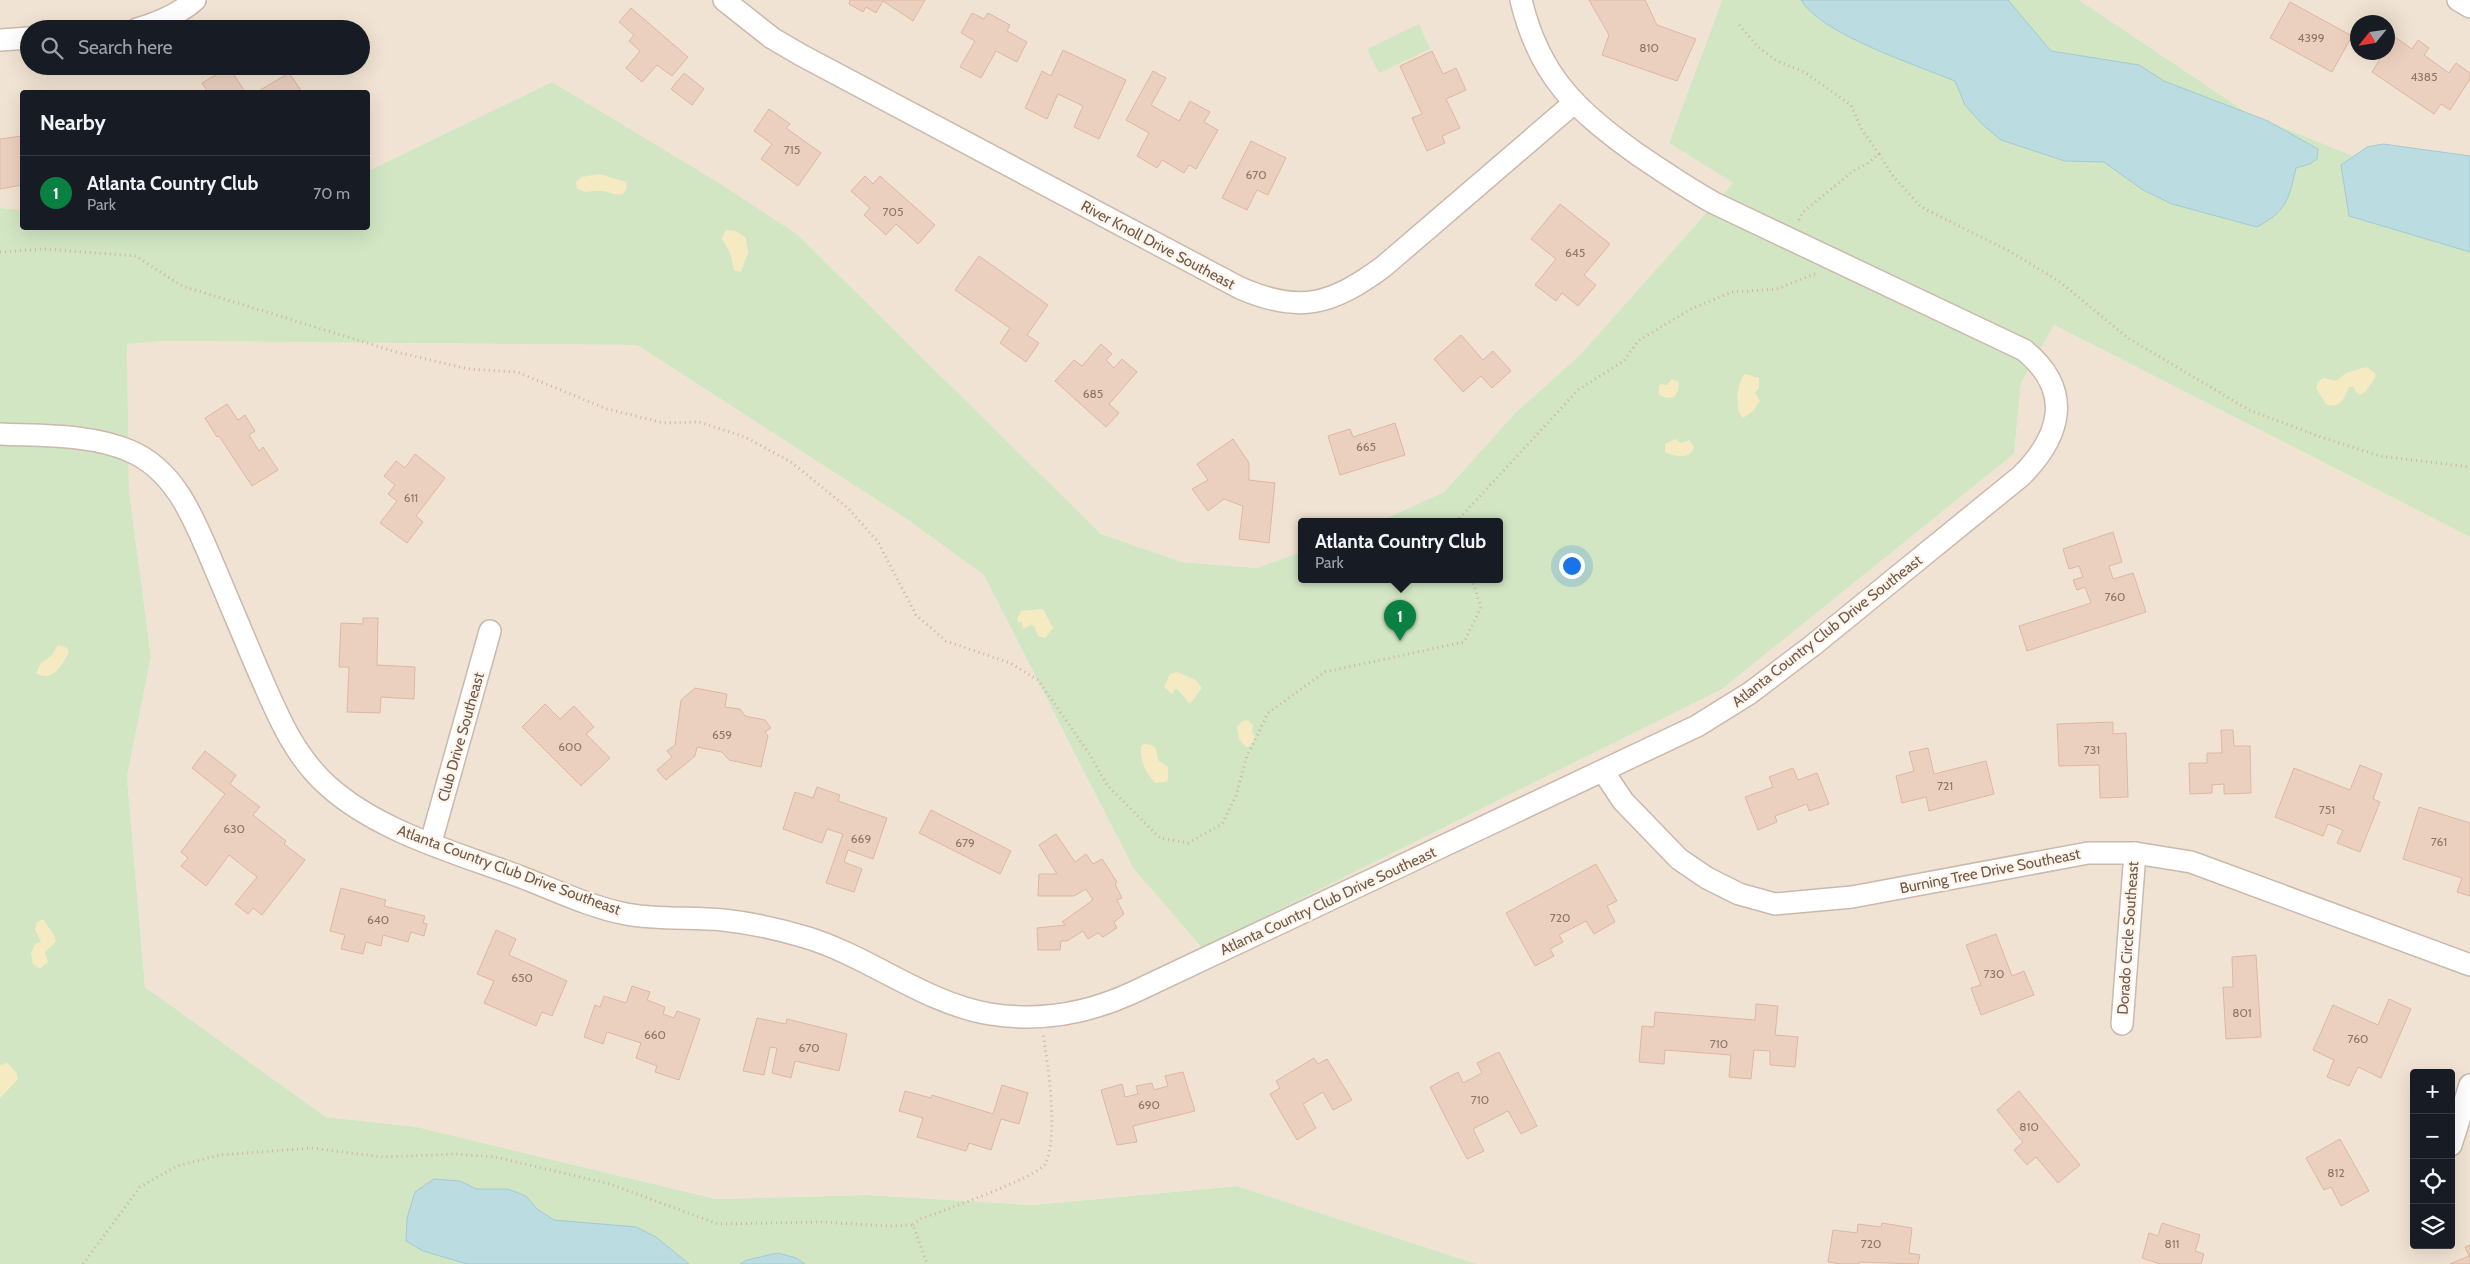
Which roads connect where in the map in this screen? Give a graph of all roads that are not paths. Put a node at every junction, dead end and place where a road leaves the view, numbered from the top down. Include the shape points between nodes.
1 (195, 0) edge
2 (724, 0) edge
3 (1521, 0) edge
4 (2458, 0) edge
5 (2470, 7) edge
6 (163, 20) edge
7 (20, 39) edge
8 (0, 40) edge
9 (1574, 103) junction
10 (0, 434) edge
11 (490, 631) dead end
12 (1604, 771) junction
13 (431, 842) junction
14 (2135, 853) junction
15 (2470, 965) edge
16 (2122, 1024) dead end
17 (2470, 1085) edge
18 (2455, 1132) edge

1 - 6 street
2 - 9 street, River Knoll Drive Southeast via 801,56 1240,288 1282,302 1301,304 1341,295 1362,282
3 - 9 street, Atlanta Country Club Drive Southeast via 1539,51
4 - 5 street
7 - 8 street
9 - 12 street, Atlanta Country Club Drive Southeast via 1595,124 1690,190 2024,350 2048,375 2057,409 2050,439 2022,476 1812,646 1727,708
10 - 13 street, Atlanta Country Club Drive Southeast via 72,438 115,445 152,462 167,477 195,521 277,715 300,756 329,787 363,813
11 - 13 street, Club Drive Southeast
12 - 13 street, Atlanta Country Club Drive Southeast via 1111,1003 1041,1018 967,1009 824,943 779,929 722,920 652,918 600,907
12 - 14 street, Burning Tree Drive Southeast via 1623,801 1680,859 1707,878 1739,894 1775,904 1852,897 2079,854
14 - 15 street, Burning Tree Drive Southeast via 2192,862
14 - 16 street, Dorado Circle Southeast
17 - 18 street

